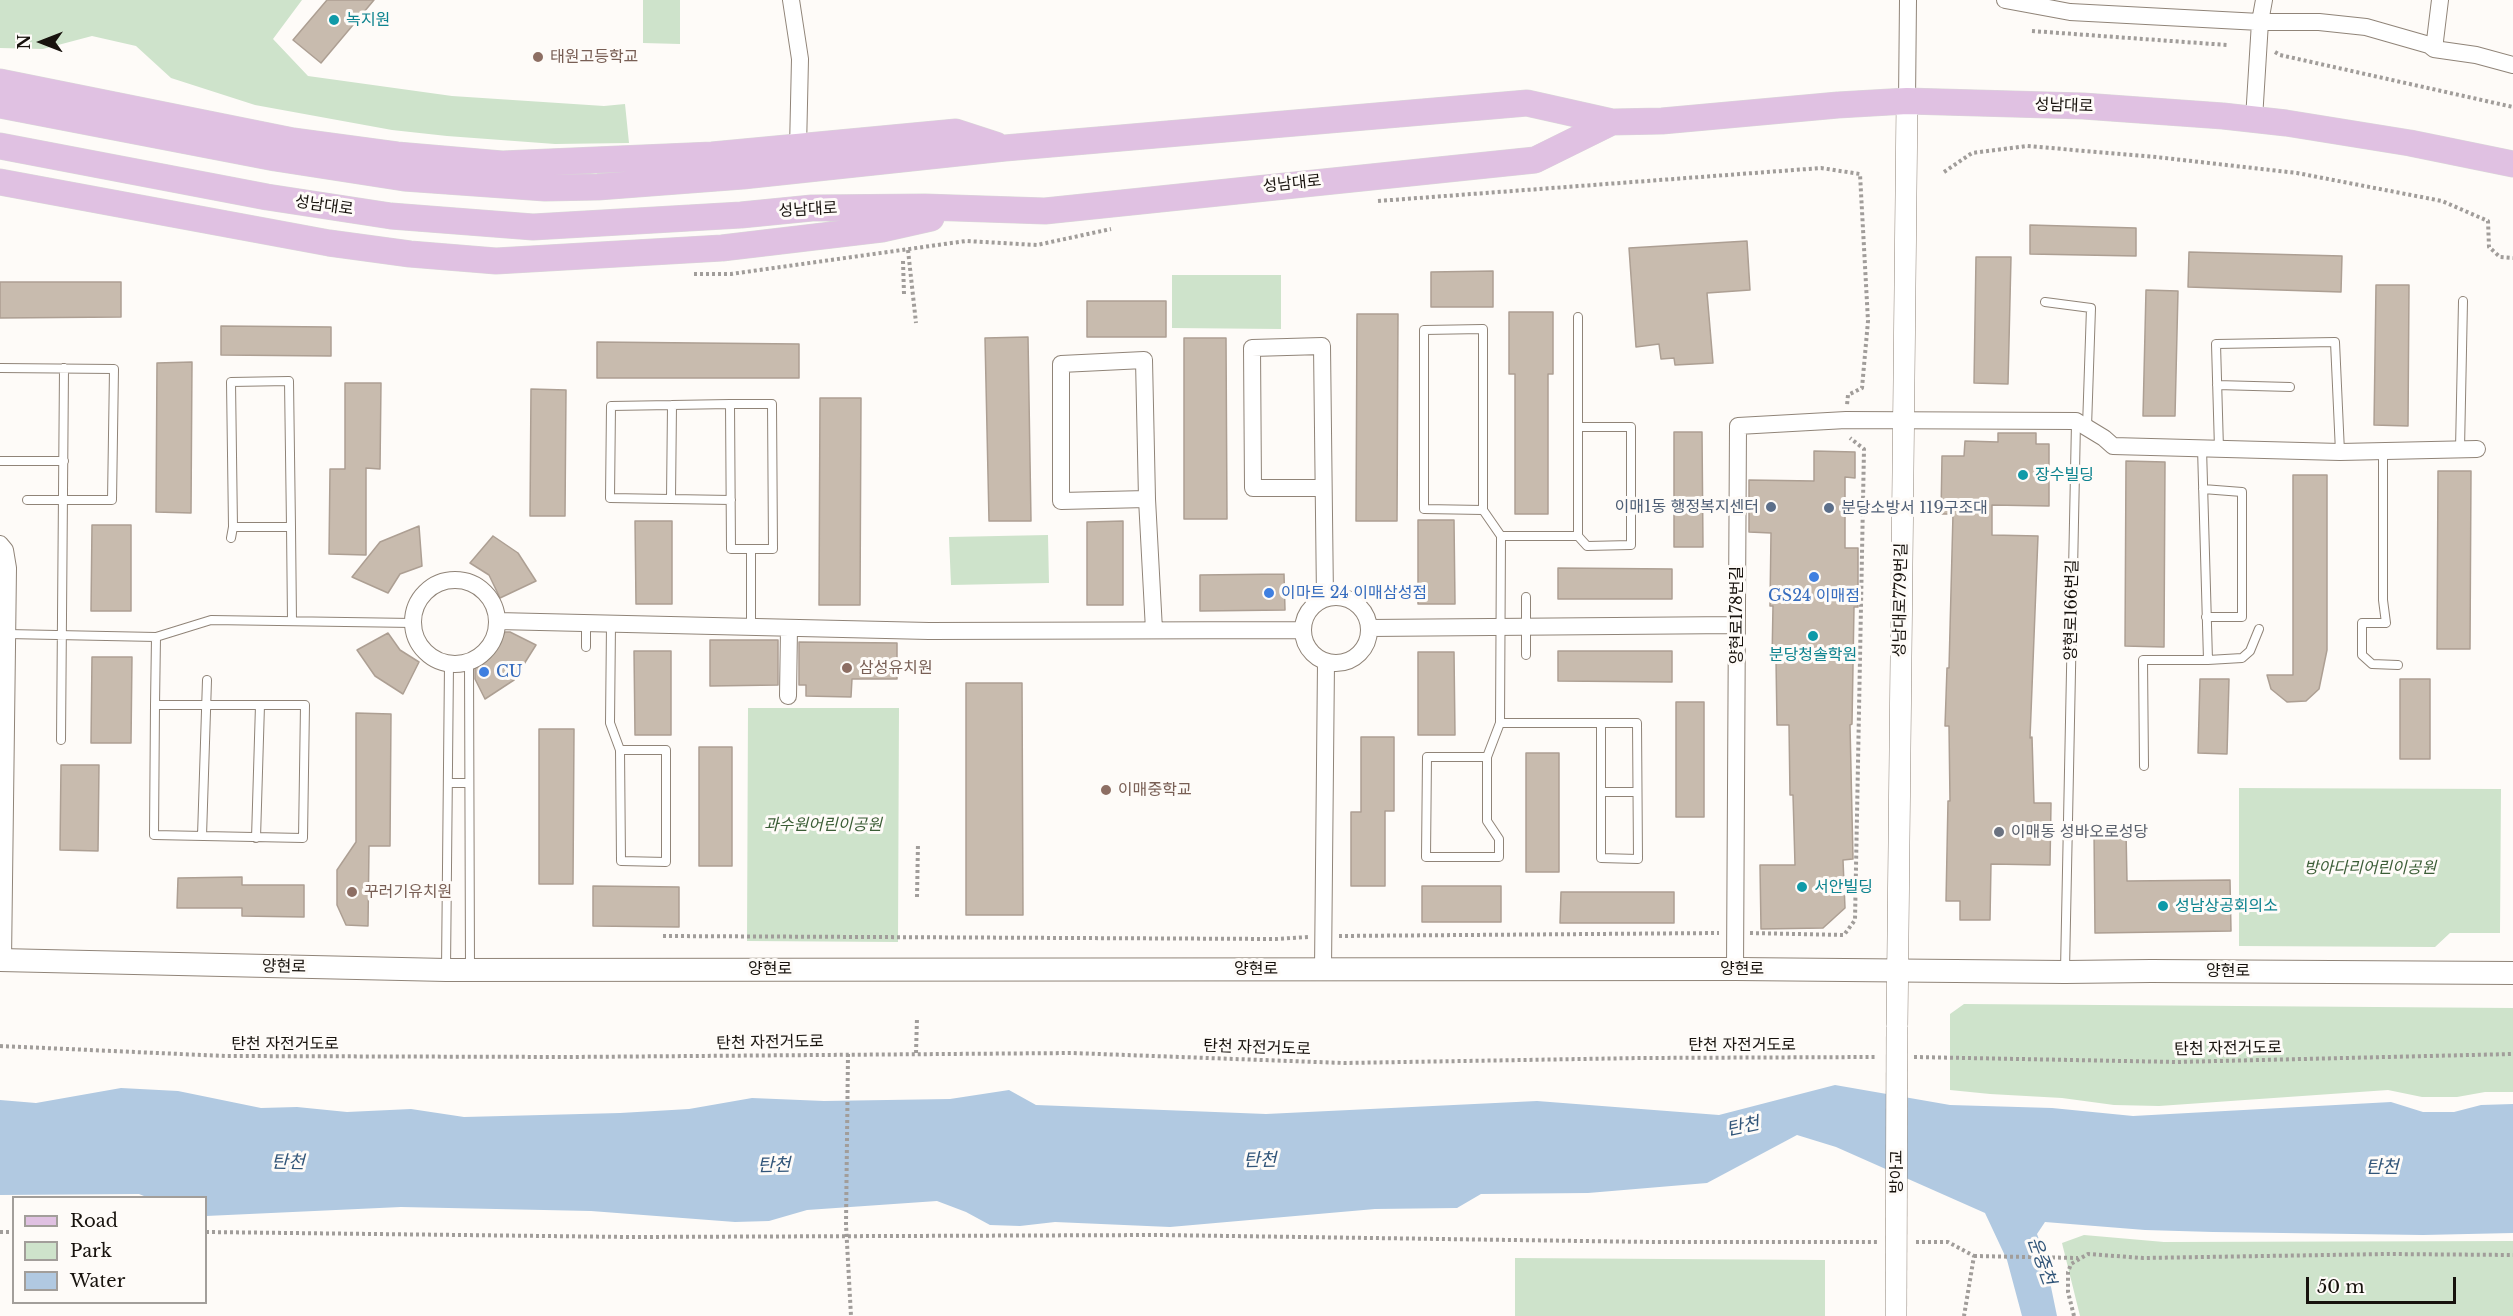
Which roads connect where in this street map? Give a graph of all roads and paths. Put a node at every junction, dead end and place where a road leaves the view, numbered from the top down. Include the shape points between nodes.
1 (791, 0) edge
2 (1908, 0) edge
3 (2005, 0) edge
4 (2264, 0) edge
5 (2440, 0) edge
6 (2128, 8) edge
7 (2260, 22) junction
8 (2032, 31) dead end
9 (2227, 45) dead end
10 (2434, 49) junction
11 (2272, 50) dead end
12 (2513, 65) edge
13 (0, 82) edge
14 (1907, 101) junction
15 (0, 105) edge
16 (2513, 107) edge
17 (2254, 119) junction
18 (1612, 122) junction
19 (0, 146) edge
20 (798, 148) junction
21 (1005, 148) junction
22 (2513, 164) edge
23 (1944, 172) dead end
24 (1860, 174) dead end
25 (0, 182) edge
26 (1368, 202) dead end
27 (972, 209) junction
28 (1117, 227) dead end
29 (2513, 258) edge
30 (903, 261) dead end
31 (904, 294) dead end
32 (2463, 301) dead end
33 (2045, 302) dead end
34 (1578, 317) dead end
35 (916, 323) dead end
36 (0, 368) edge
37 (64, 368) junction
38 (2217, 384) junction
39 (2290, 387) dead end
40 (729, 404) junction
41 (672, 405) junction
42 (1903, 422) junction
43 (2081, 425) junction
44 (1578, 428) junction
45 (2211, 449) junction
46 (2468, 449) joint
47 (2383, 451) junction
48 (2340, 452) junction
49 (0, 461) edge
50 (64, 461) junction
51 (1323, 488) junction
52 (2203, 489) junction
53 (671, 499) junction
54 (1147, 499) junction
55 (27, 500) dead end
56 (63, 500) junction
57 (730, 500) junction
58 (1483, 510) junction
59 (233, 527) junction
60 (291, 527) junction
61 (1501, 536) junction
62 (1578, 536) junction
63 (231, 538) dead end
64 (0, 544) edge
65 (751, 549) junction
66 (1526, 597) dead end
67 (1324, 599) junction
68 (2206, 617) junction
69 (292, 621) junction
70 (497, 621) junction
71 (413, 623) junction
72 (586, 623) junction
73 (611, 624) junction
74 (1737, 625) junction
75 (752, 627) junction
76 (1501, 627) junction
77 (1526, 627) junction
78 (789, 628) junction
79 (1369, 628) junction
80 (2259, 629) dead end
81 (1154, 630) junction
82 (1302, 630) junction
83 (6, 634) junction
84 (62, 635) junction
85 (156, 637) junction
86 (586, 647) dead end
87 (1526, 655) dead end
88 (2208, 660) junction
89 (1326, 662) junction
90 (449, 663) junction
91 (469, 663) junction
92 (2398, 665) dead end
93 (207, 680) dead end
94 (788, 696) dead end
95 (155, 705) junction
96 (205, 705) junction
97 (260, 705) junction
98 (1500, 723) junction
99 (1601, 723) junction
100 (61, 740) dead end
101 (621, 750) junction
102 (1487, 757) junction
103 (2144, 766) dead end
104 (448, 783) junction
105 (469, 783) junction
106 (1601, 792) junction
107 (1637, 792) junction
108 (202, 836) junction
109 (256, 838) junction
110 (918, 843) dead end
111 (917, 897) dead end
112 (1, 960) edge
113 (1323, 969) junction
114 (1735, 969) junction
115 (446, 970) junction
116 (470, 970) junction
117 (1896, 970) junction
118 (2065, 972) junction
119 (2513, 973) edge
120 (917, 1018) dead end
121 (1897, 1027) joint
122 (0, 1046) edge
123 (916, 1053) junction
124 (848, 1054) junction
125 (2513, 1054) edge
126 (1885, 1057) dead end
127 (1909, 1057) dead end
128 (207, 1232) edge
129 (847, 1235) junction
130 (1889, 1242) dead end
131 (1912, 1242) dead end
132 (2513, 1255) edge
133 (1974, 1256) junction
134 (2079, 1258) junction
135 (851, 1316) edge
136 (1896, 1316) edge
137 (1964, 1316) edge
138 (2074, 1316) edge

1 - 20 street via 800,59
2 - 14 street
3 - 6 street via 2070,12
4 - 7 street
5 - 10 street
6 - 7 street
7 - 10 street via 2366,27
7 - 17 street
8 - 9 path
10 - 12 street
11 - 16 path via 2280,55
13 - 20 main road via 293,141 450,160 502,164
14 - 17 main road, 성남대로 via 2083,106
14 - 18 main road, 성남대로
14 - 42 street, 성남대로779번길
15 - 21 main road, 성남대로 via 275,158 404,178 545,188 743,176
17 - 22 main road, 성남대로 via 2410,143
18 - 21 main road, 성남대로 via 1527,103
18 - 27 main road, 성남대로 via 1535,160 1045,211
19 - 27 main road, 성남대로 via 267,197 391,216 533,227 812,208
20 - 21 main road via 956,132
23 - 29 path via 1972,153 2027,146 2297,173 2442,201 2488,221 2489,247 2500,257
24 - 26 path via 1821,168
25 - 27 main road via 329,243 496,261 722,248 882,229
28 - 35 path via 1037,245 966,241 908,250
30 - 31 path
32 - 46 lane
33 - 43 lane, 양현로166번길 via 2091,308
34 - 44 lane
36 - 37 lane
37 - 50 lane
37 - 56 lane via 114,369 112,500
38 - 39 lane
38 - 45 lane
38 - 48 lane via 2216,344 2335,342
40 - 41 lane
40 - 57 lane
40 - 65 lane via 772,404 773,549
41 - 53 lane
41 - 53 lane via 610,406 610,498
42 - 43 street
42 - 74 street, 양현로178번길 via 1846,420 1738,426
42 - 117 street, 성남대로779번길
43 - 45 street via 2113,446
43 - 118 lane, 양현로166번길
44 - 62 lane
44 - 62 lane via 1631,427 1631,545 1587,546
45 - 48 street
45 - 52 lane
46 - 47 street
47 - 48 street
47 - 92 lane via 2386,623 2362,623 2362,655 2372,663
49 - 50 lane
50 - 56 lane
51 - 51 street via 1322,346 1252,348 1253,488
51 - 67 street
52 - 68 lane
52 - 68 lane via 2242,492 2242,617
53 - 57 lane
54 - 54 street via 1144,360 1061,364 1061,501
54 - 81 street
55 - 56 lane
56 - 84 lane
57 - 65 lane via 731,549
58 - 58 lane via 1483,329 1424,330 1424,509
58 - 61 lane
59 - 60 lane
59 - 60 lane via 231,382 289,381
59 - 63 lane
60 - 69 lane
61 - 62 lane
61 - 76 lane
64 - 83 street via 8,567
65 - 75 lane
66 - 77 lane
67 - 79 street via 1352,600 1366,617
67 - 82 street via 1310,609
68 - 88 lane
69 - 71 lane
69 - 85 lane via 211,620
70 - 71 street via 489,597 473,585 455,580 430,588 415,610
70 - 72 street
70 - 91 street via 488,649
71 - 90 street via 424,650
72 - 73 street
72 - 86 lane
73 - 75 street
73 - 101 lane via 610,723
74 - 77 street
74 - 114 street, 양현로178번길
75 - 78 street
76 - 77 street
76 - 79 street
76 - 98 lane
77 - 87 lane
78 - 81 street
78 - 94 street
79 - 89 street via 1368,639 1356,656
80 - 88 lane via 2250,651 2242,658
81 - 82 street
82 - 89 street via 1309,650
83 - 84 lane
83 - 112 street
84 - 85 lane
84 - 100 lane
85 - 95 lane
88 - 103 lane via 2143,660
89 - 113 street
90 - 91 street
90 - 104 lane
91 - 105 lane
93 - 96 lane
95 - 96 lane
95 - 108 lane via 154,835
96 - 97 lane
96 - 108 lane
97 - 109 lane
97 - 109 lane via 305,705 303,838
98 - 99 lane
98 - 102 lane
99 - 106 lane
99 - 107 lane via 1637,723
101 - 101 lane via 621,861 666,862 666,750
102 - 102 lane via 1427,757 1426,856 1499,857 1499,838 1487,821
104 - 105 lane
104 - 115 lane
105 - 116 lane
106 - 107 lane
106 - 107 lane via 1601,858 1638,859
108 - 109 lane
110 - 111 path
112 - 115 main road, 양현로
113 - 114 main road, 양현로
113 - 116 main road, 양현로
114 - 117 main road, 양현로
115 - 116 main road, 양현로
117 - 118 main road, 양현로
117 - 121 street, 성남대로779번길
118 - 119 main road, 양현로
120 - 123 path
121 - 136 street, 방아교, bridge
122 - 124 path, 탄천 자전거도로 via 236,1056
123 - 124 path, 탄천 자전거도로
123 - 126 path, 탄천 자전거도로 via 1072,1053 1344,1063
124 - 129 path
125 - 127 path, 탄천 자전거도로 via 2177,1062
128 - 129 path via 629,1237
129 - 130 path
129 - 135 path
131 - 133 path via 1948,1242
132 - 134 path via 2143,1258 2088,1254
133 - 134 path
133 - 137 path
134 - 138 path via 2071,1264 2067,1281

